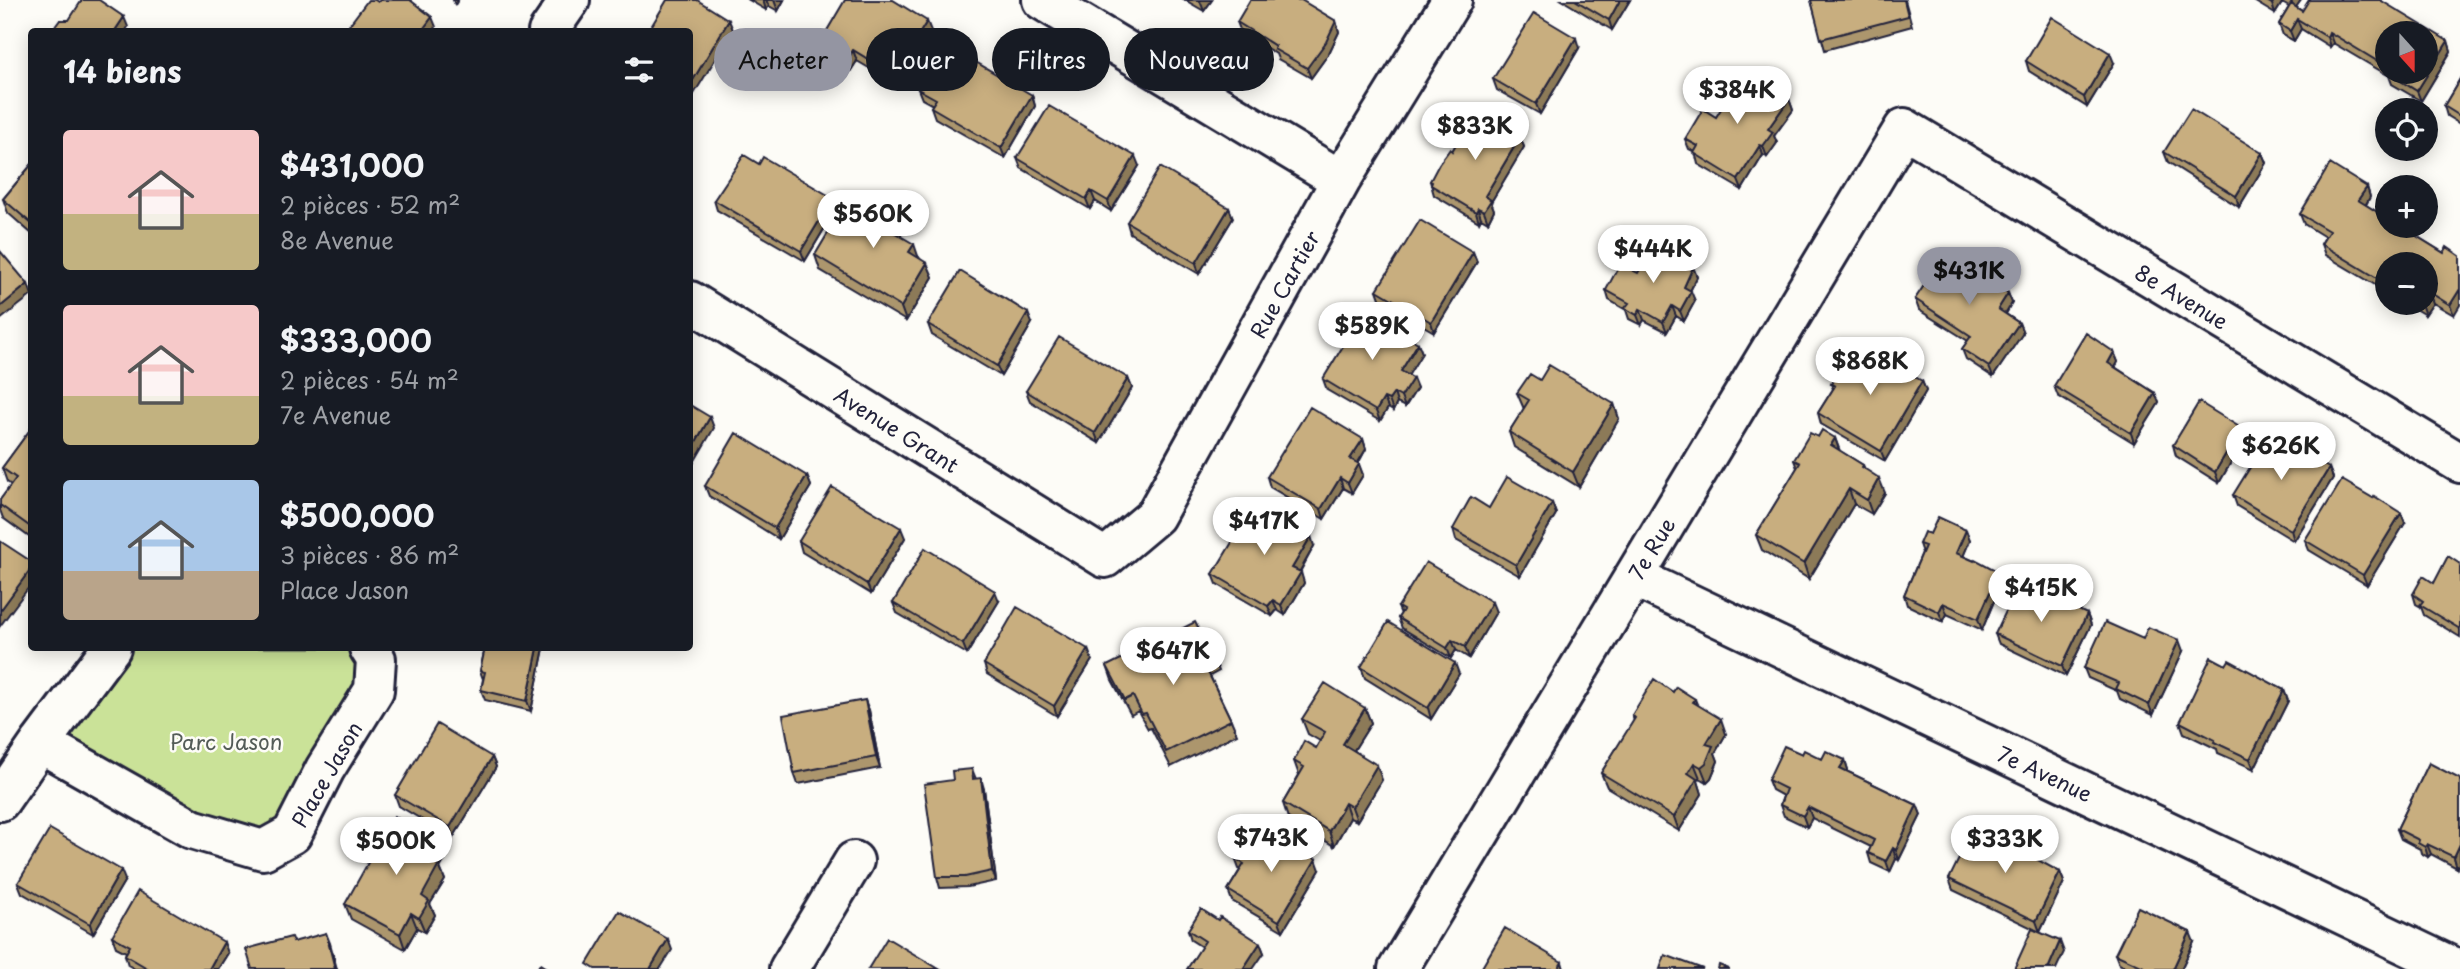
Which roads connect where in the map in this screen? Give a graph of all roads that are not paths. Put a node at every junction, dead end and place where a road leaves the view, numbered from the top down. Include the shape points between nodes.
1 (570, 0) edge
2 (1042, 0) edge
3 (1452, 0) edge
4 (551, 28) edge
5 (1904, 128) joint
6 (1341, 180) junction
7 (693, 303) edge
8 (2460, 463) edge
9 (1105, 558) joint
10 (1634, 577) junction
11 (109, 651) edge
12 (371, 651) edge
13 (40, 743) junction
14 (0, 801) edge
15 (854, 861) dead end
16 (789, 969) edge
17 (1398, 969) edge
18 (2457, 969) edge

1 - 4 street
2 - 6 street
3 - 6 street, Rue Cartier
5 - 8 street, 8e Avenue
5 - 10 street, 7e Rue
6 - 9 street, Rue Cartier via 1155,516
7 - 9 street, Avenue Grant
10 - 17 street, 7e Rue
10 - 18 street, 7e Avenue
11 - 13 street
12 - 13 street, Place Jason via 376,659 374,690 292,834 263,850 192,829
13 - 14 street
15 - 16 street

